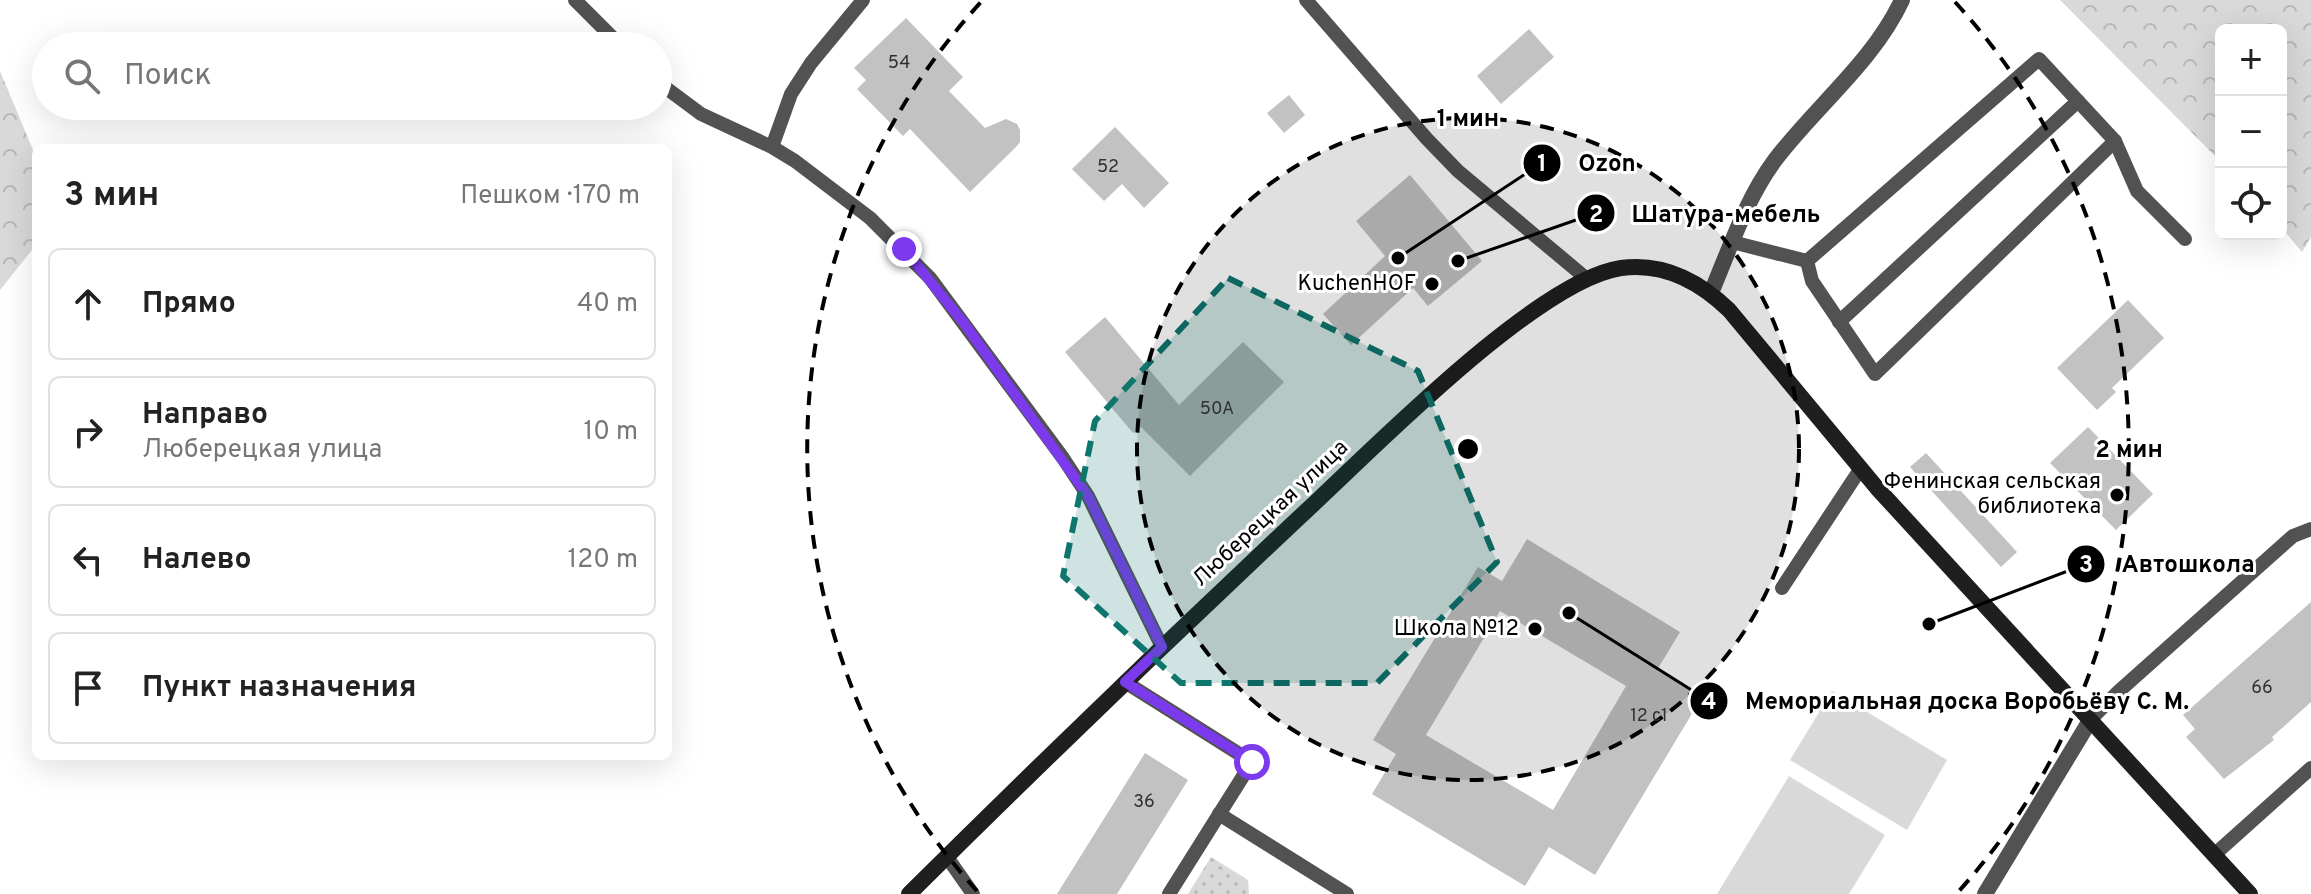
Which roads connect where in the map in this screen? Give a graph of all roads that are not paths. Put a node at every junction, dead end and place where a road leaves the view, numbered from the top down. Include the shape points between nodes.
1 (575, 0) edge
2 (863, 0) edge
3 (1306, 0) edge
4 (1902, 0) edge
5 (607, 32) edge
6 (672, 92) edge
7 (2078, 101) junction
8 (2115, 141) junction
9 (772, 147) junction
10 (2185, 239) dead end
11 (1732, 242) junction
12 (1807, 261) junction
13 (1587, 279) junction
14 (1711, 293) junction
15 (1839, 322) junction
16 (1861, 468) junction
17 (2311, 529) edge
18 (1782, 588) dead end
19 (1162, 647) junction
20 (1125, 682) junction
21 (2091, 719) junction
22 (2311, 768) edge
23 (1219, 814) junction
24 (2215, 854) junction
25 (947, 857) junction
26 (909, 894) edge
27 (973, 894) edge
28 (1169, 894) edge
29 (1347, 894) edge
30 (1985, 894) edge
31 (2250, 894) edge

1 - 5 lane
2 - 9 lane via 791,94
3 - 13 lane via 1458,171
4 - 11 street via 1865,57 1775,160
6 - 9 lane via 701,114
7 - 8 lane
7 - 12 lane via 2039,59
7 - 15 lane
8 - 10 lane via 2137,191
8 - 15 lane via 1875,374
9 - 19 lane via 870,218 930,278 1088,496
11 - 12 lane
11 - 14 street
12 - 15 lane via 1812,281
13 - 14 main road, Люберецкая улица via 1620,268 1650,267 1691,280
13 - 19 main road, Люберецкая улица via 1507,331 1453,377
14 - 16 main road, Люберецкая улица
16 - 18 lane
16 - 21 main road, Люберецкая улица
17 - 21 lane via 2293,536
19 - 20 main road, Люберецкая улица
20 - 23 lane via 1252,762
20 - 25 main road, Люберецкая улица
21 - 24 main road, Люберецкая улица
21 - 30 street
22 - 24 lane
23 - 28 lane
23 - 29 lane
24 - 31 main road, Люберецкая улица
25 - 26 main road, Люберецкая улица
25 - 27 lane

